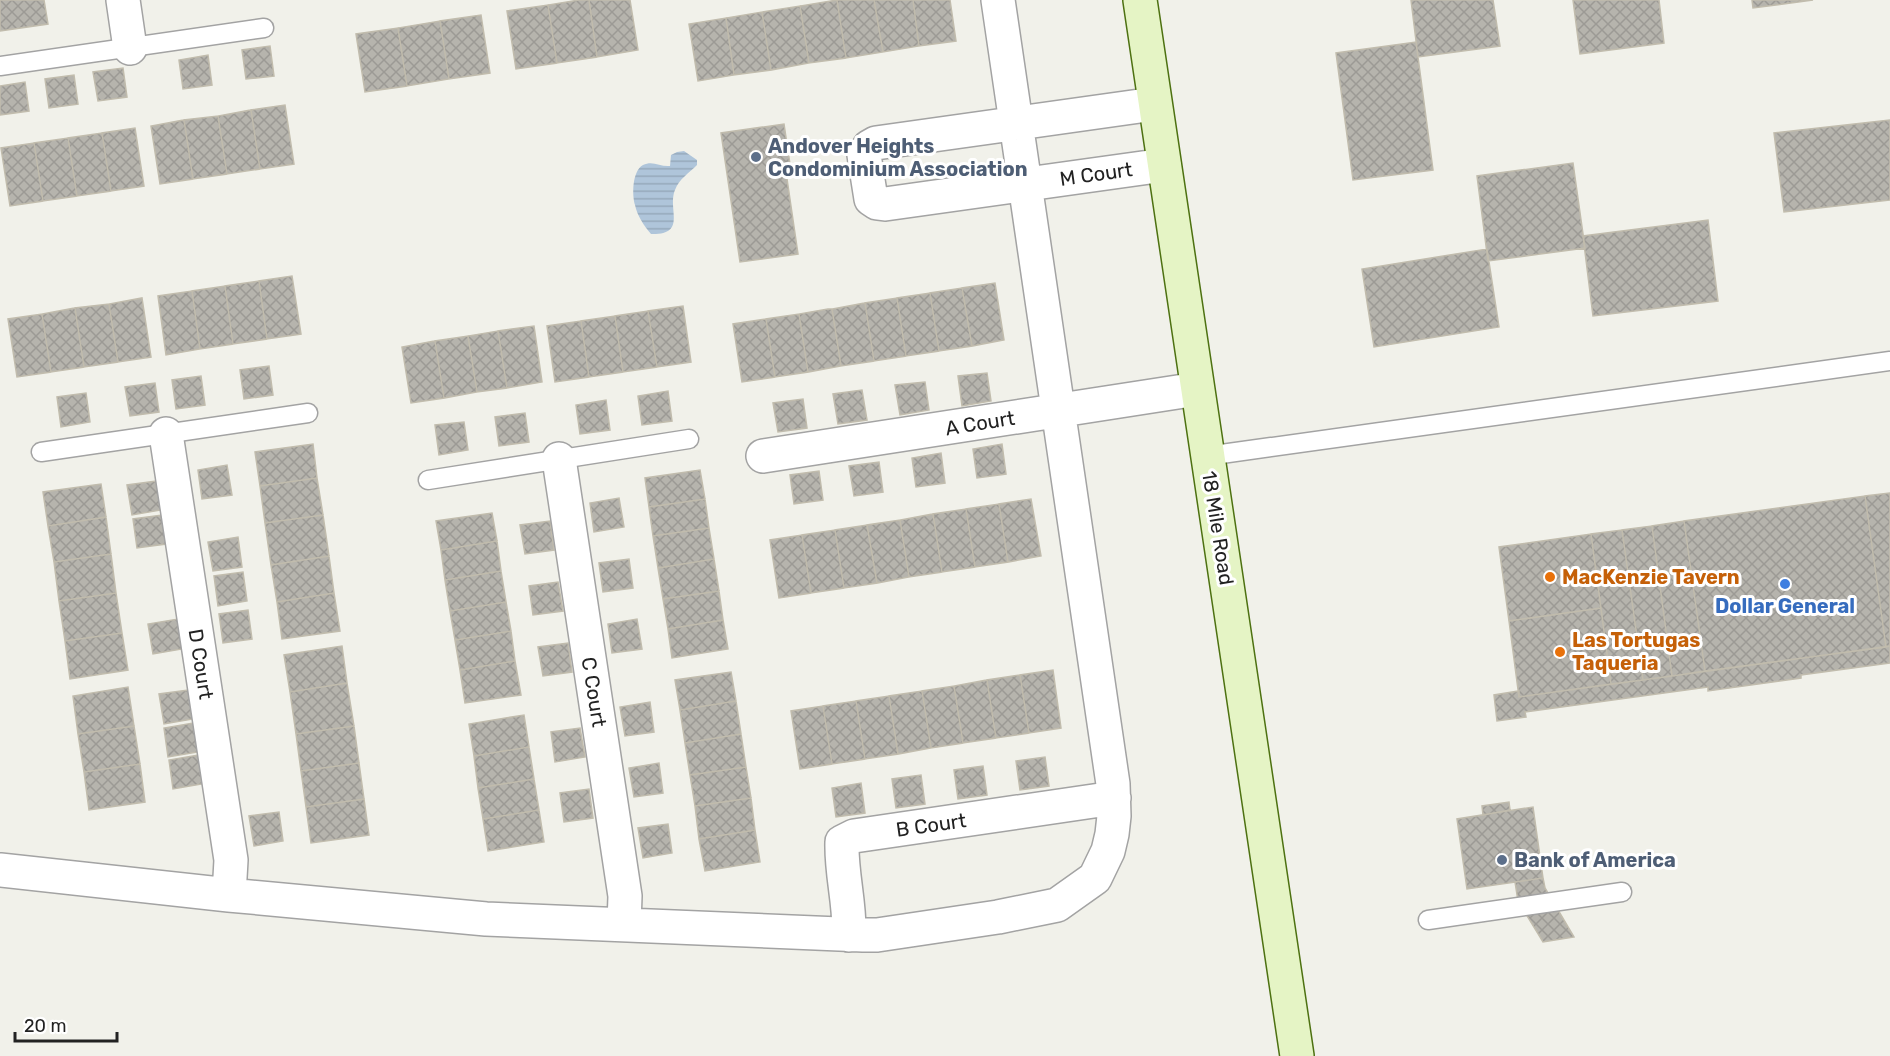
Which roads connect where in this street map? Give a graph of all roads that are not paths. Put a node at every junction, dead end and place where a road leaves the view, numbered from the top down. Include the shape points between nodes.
1 (123, 0) edge
2 (998, 0) edge
3 (1140, 0) edge
4 (264, 28) dead end
5 (130, 48) junction
6 (0, 66) edge
7 (1154, 104) junction
8 (1016, 123) junction
9 (1164, 165) junction
10 (1025, 184) junction
11 (1890, 361) edge
12 (1197, 389) junction
13 (1058, 411) junction
14 (308, 413) dead end
15 (166, 434) junction
16 (689, 439) dead end
17 (41, 452) dead end
18 (763, 456) dead end
19 (1207, 456) junction
20 (559, 459) junction
21 (428, 480) dead end
22 (1114, 798) junction
23 (0, 870) edge
24 (1622, 892) dead end
25 (230, 895) junction
26 (1428, 920) dead end
27 (624, 924) junction
28 (849, 935) junction
29 (1297, 1056) edge

1 - 5 street
2 - 8 street
3 - 7 street, 18 Mile Road
4 - 5 lane
5 - 6 lane
7 - 8 street, M Court
7 - 9 street, 18 Mile Road
8 - 10 street
8 - 10 street, M Court via 876,143 864,154 871,199 877,203
9 - 10 street, M Court
9 - 12 street, 18 Mile Road
10 - 13 street
11 - 19 lane
12 - 13 street, A Court
12 - 19 street, 18 Mile Road
13 - 18 street, A Court
13 - 22 street
14 - 15 lane
15 - 17 lane
15 - 25 street, D Court via 231,860
16 - 20 lane
19 - 29 street, 18 Mile Road
20 - 21 lane
20 - 27 street, C Court via 625,896
22 - 28 street via 1108,851 1095,878 1057,905 998,917
22 - 28 street, B Court via 854,836 842,842
23 - 25 street
24 - 26 lane
25 - 27 street via 486,919
27 - 28 street

